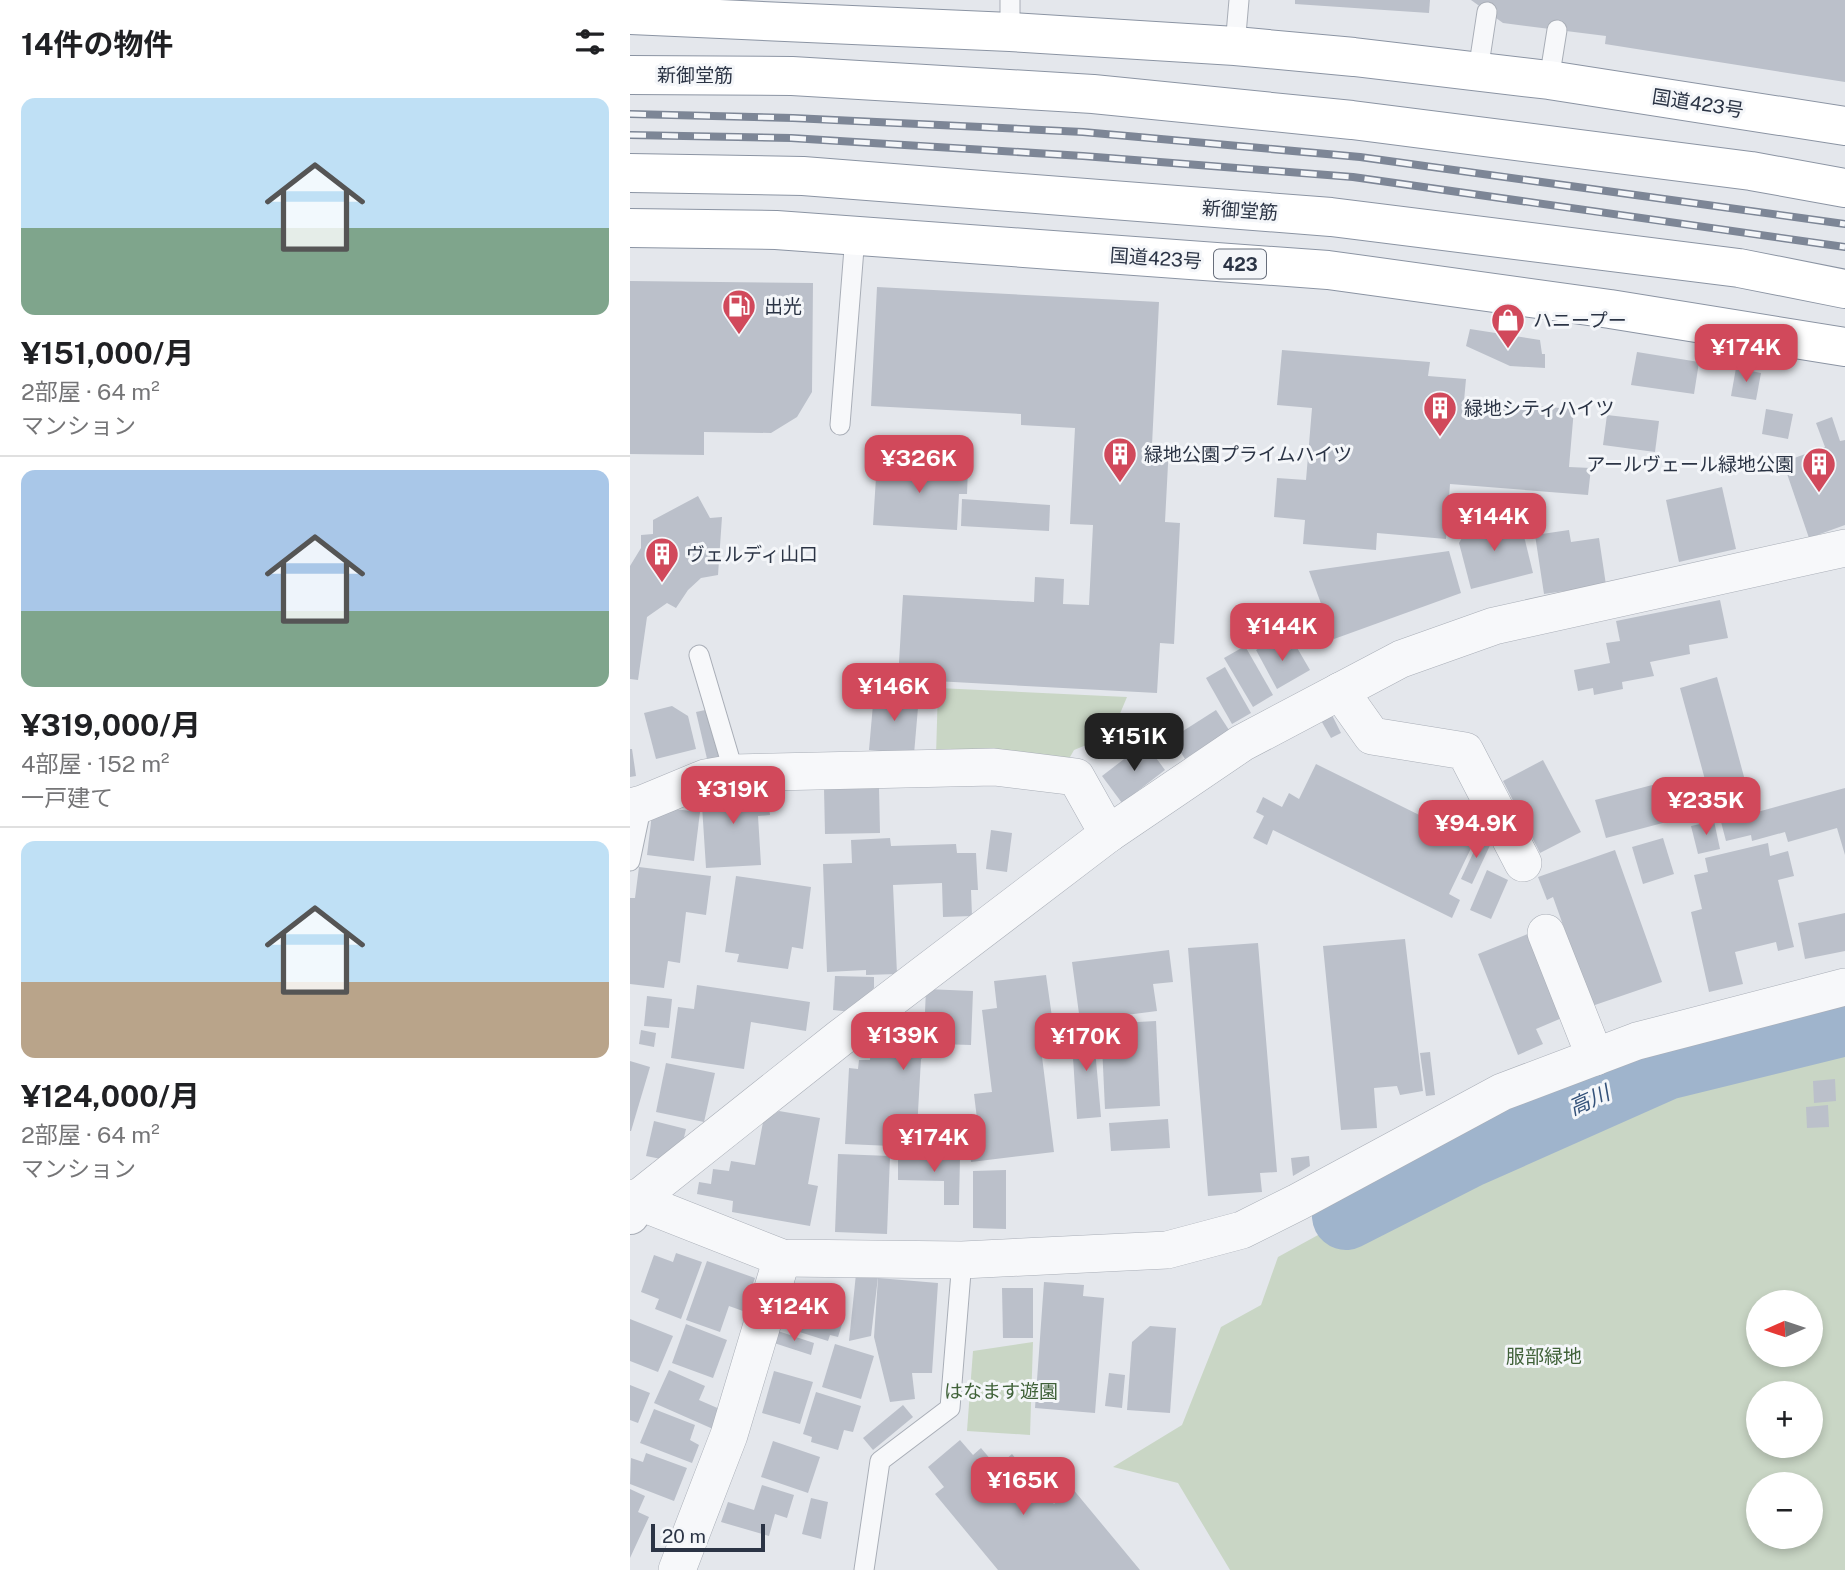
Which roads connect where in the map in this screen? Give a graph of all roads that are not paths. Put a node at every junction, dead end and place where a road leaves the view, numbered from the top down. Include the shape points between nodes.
1 (1239, 0) edge
2 (1487, 12) dead end
3 (630, 15) edge
4 (1010, 16) edge
5 (790, 23) junction
6 (1557, 30) dead end
7 (1236, 46) junction
8 (1478, 71) junction
9 (630, 75) edge
10 (1549, 80) junction
11 (1093, 94) junction
12 (1845, 126) edge
13 (630, 173) edge
14 (1845, 188) edge
15 (1091, 199) junction
16 (630, 228) edge
17 (776, 230) junction
18 (855, 236) junction
19 (1845, 289) edge
20 (1845, 347) edge
21 (840, 425) dead end
22 (1845, 548) edge
23 (699, 655) dead end
24 (1340, 691) junction
25 (734, 773) junction
26 (636, 806) edge
27 (1108, 834) junction
28 (630, 862) edge
29 (1522, 863) dead end
30 (1546, 933) dead end
31 (1845, 987) edge
32 (1595, 1057) junction
33 (632, 1204) edge
34 (782, 1258) junction
35 (962, 1260) junction
36 (677, 1570) edge
37 (864, 1570) edge

1 - 7 lane
2 - 8 lane
3 - 5 highway, 国道423号
4 - 5 highway, 国道423号
4 - 7 highway, 国道423号
5 - 11 highway
6 - 10 lane
7 - 8 highway, 国道423号
8 - 10 highway, 国道423号
9 - 11 highway, 新御堂筋 via 792,76
10 - 12 highway, 国道423号
11 - 14 highway, 新御堂筋 via 1352,120 1751,171
13 - 15 highway, 新御堂筋 via 803,176
15 - 17 highway
15 - 19 highway, 新御堂筋 via 1331,217 1739,268
16 - 17 highway, 国道423号 / 423
17 - 18 highway, 国道423号 / 423
18 - 20 highway, 国道423号 / 423 via 1328,270
18 - 21 lane
22 - 24 street via 1494,626 1401,659
23 - 25 lane
24 - 27 street via 1242,743
24 - 29 street via 1372,736 1465,751
25 - 26 street via 705,778
25 - 27 street via 994,767 1076,777
26 - 28 lane
27 - 33 street
30 - 32 street
31 - 32 street via 1637,1041
32 - 35 street via 1502,1092 1242,1230 1167,1250
33 - 34 street
34 - 35 street
34 - 36 street via 729,1435
35 - 37 lane via 950,1408 880,1461

